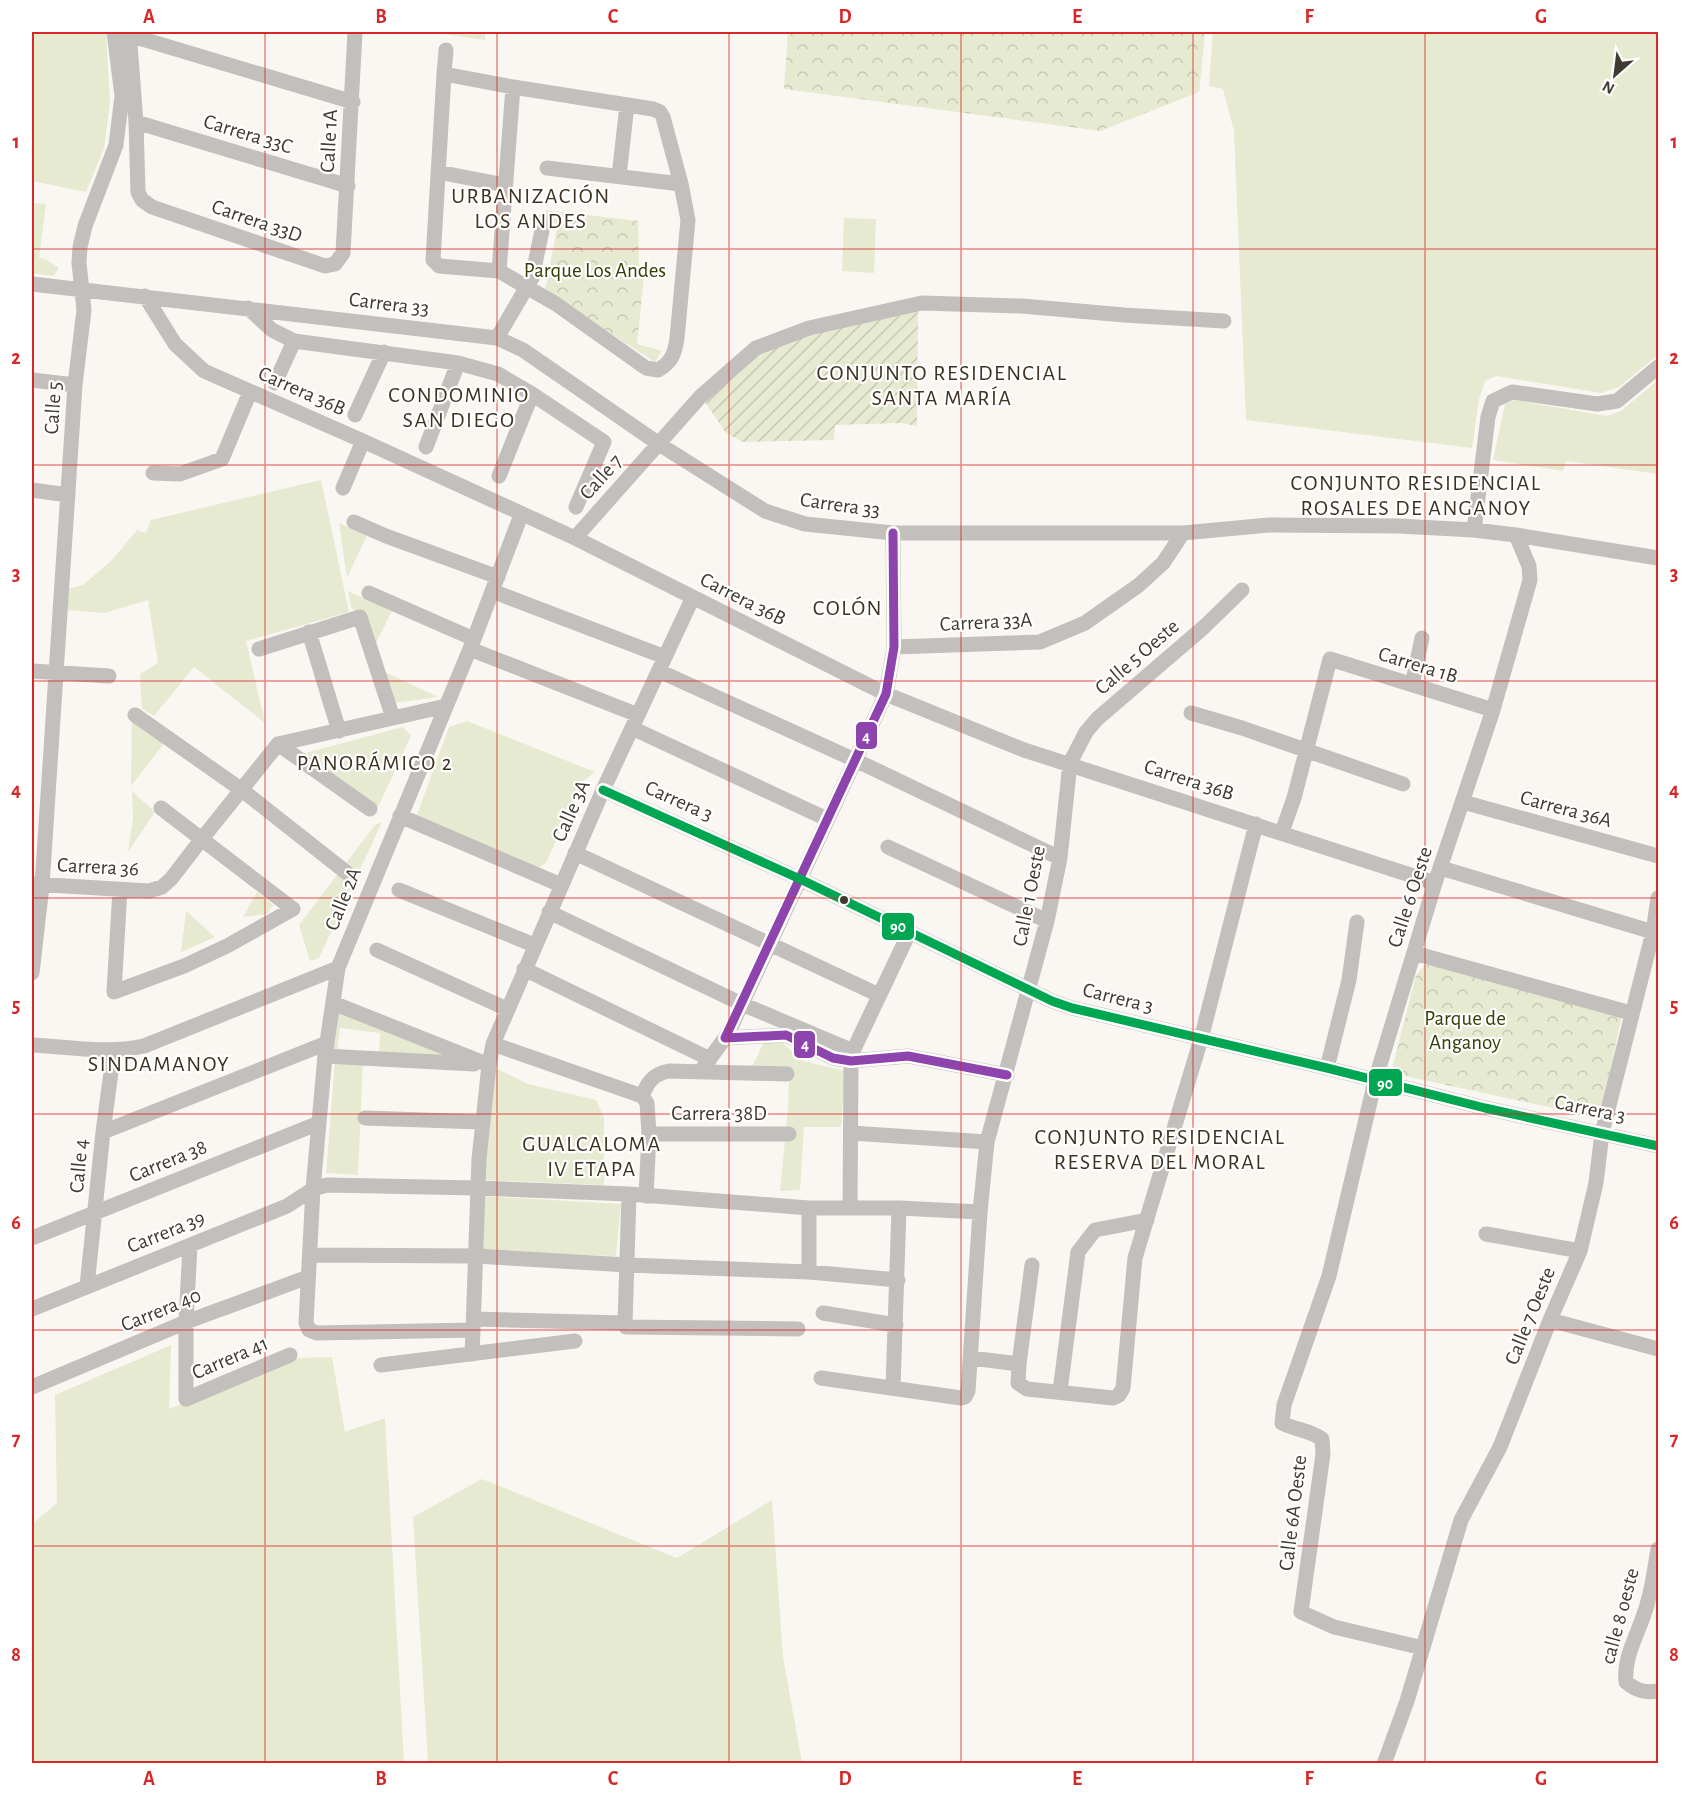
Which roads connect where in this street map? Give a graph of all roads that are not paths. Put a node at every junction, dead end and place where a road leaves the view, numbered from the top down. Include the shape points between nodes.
1 (355, 32) edge
2 (124, 33) edge
3 (446, 50) dead end
4 (444, 74) junction
5 (513, 87) junction
6 (353, 102) junction
7 (627, 105) junction
8 (136, 122) junction
9 (547, 168) dead end
10 (438, 172) junction
11 (619, 176) junction
12 (681, 184) junction
13 (505, 185) junction
14 (348, 186) junction
15 (544, 220) dead end
16 (343, 253) joint
17 (499, 271) junction
18 (32, 284) edge
19 (528, 287) junction
20 (83, 290) junction
21 (145, 296) junction
22 (248, 308) junction
23 (1224, 321) dead end
24 (497, 338) junction
25 (294, 341) junction
26 (384, 352) junction
27 (458, 363) junction
28 (1659, 367) edge
29 (32, 380) edge
30 (274, 383) dead end
31 (75, 385) junction
32 (250, 392) junction
33 (532, 394) junction
34 (355, 415) dead end
35 (363, 441) junction
36 (659, 444) junction
37 (426, 447) dead end
38 (153, 473) dead end
39 (499, 476) dead end
40 (343, 488) dead end
41 (32, 490) edge
42 (68, 495) junction
43 (576, 507) dead end
44 (521, 515) junction
45 (354, 522) dead end
46 (1474, 530) junction
47 (892, 533) junction
48 (1183, 533) junction
49 (1516, 535) junction
50 (575, 538) junction
51 (1659, 558) edge
52 (495, 584) junction
53 (1242, 590) dead end
54 (369, 593) dead end
55 (693, 597) junction
56 (309, 632) junction
57 (1422, 638) dead end
58 (472, 644) junction
59 (894, 647) junction
60 (259, 648) dead end
61 (662, 664) junction
62 (32, 671) edge
63 (55, 674) junction
64 (109, 676) dead end
65 (1412, 685) junction
66 (886, 694) junction
67 (446, 706) junction
68 (1493, 710) junction
69 (1191, 713) dead end
70 (135, 715) dead end
71 (393, 718) junction
72 (635, 722) junction
73 (339, 731) junction
74 (278, 744) junction
75 (1306, 752) junction
76 (855, 760) junction
77 (1070, 763) junction
78 (1403, 784) dead end
79 (242, 790) junction
80 (603, 790) junction
81 (1463, 802) junction
82 (161, 808) dead end
83 (370, 809) dead end
84 (400, 816) junction
85 (827, 819) junction
86 (1256, 824) junction
87 (1282, 832) junction
88 (201, 840) junction
89 (888, 847) dead end
90 (575, 853) junction
91 (1659, 856) edge
92 (1060, 858) junction
93 (347, 873) dead end
94 (1438, 875) junction
95 (800, 879) junction
96 (37, 885) edge
97 (561, 885) junction
98 (120, 889) junction
99 (399, 890) dead end
100 (1659, 898) edge
101 (549, 912) junction
102 (1047, 921) junction
103 (1357, 922) dead end
104 (1653, 932) junction
105 (909, 933) junction
106 (534, 945) junction
107 (769, 946) junction
108 (377, 950) dead end
109 (1414, 953) junction
110 (1651, 967) edge
111 (338, 968) junction
112 (524, 969) junction
113 (32, 973) edge
114 (1030, 990) junction
115 (879, 995) junction
116 (333, 1003) junction
117 (742, 1004) junction
118 (507, 1010) junction
119 (1631, 1013) junction
120 (725, 1038) junction
121 (1201, 1040) junction
122 (493, 1044) junction
123 (32, 1045) edge
124 (326, 1049) junction
125 (114, 1050) junction
126 (852, 1056) junction
127 (710, 1059) junction
128 (489, 1065) junction
129 (1326, 1068) junction
130 (700, 1072) junction
131 (787, 1074) dead end
132 (1007, 1075) junction
133 (1375, 1081) junction
134 (642, 1096) junction
135 (365, 1118) dead end
136 (482, 1122) junction
137 (319, 1123) junction
138 (103, 1132) junction
139 (851, 1133) junction
140 (1602, 1133) junction
141 (649, 1134) junction
142 (789, 1134) dead end
143 (987, 1142) junction
144 (1659, 1146) edge
145 (477, 1188) junction
146 (313, 1189) junction
147 (629, 1194) junction
148 (646, 1196) junction
149 (809, 1208) junction
150 (850, 1208) junction
151 (899, 1208) junction
152 (96, 1212) junction
153 (980, 1212) junction
154 (1147, 1220) junction
155 (1486, 1234) dead end
156 (32, 1238) edge
157 (190, 1246) junction
158 (1580, 1251) junction
159 (310, 1255) junction
160 (475, 1256) junction
161 (628, 1265) junction
162 (1032, 1265) dead end
163 (809, 1272) junction
164 (1329, 1276) joint
165 (308, 1277) junction
166 (898, 1280) junction
167 (87, 1286) junction
168 (32, 1309) edge
169 (823, 1313) dead end
170 (1550, 1320) junction
171 (186, 1322) junction
172 (625, 1323) junction
173 (473, 1324) junction
174 (896, 1325) junction
175 (798, 1329) dead end
176 (575, 1341) dead end
177 (1659, 1350) edge
178 (472, 1354) junction
179 (290, 1355) dead end
180 (970, 1358) junction
181 (1019, 1364) junction
182 (381, 1365) dead end
183 (821, 1378) dead end
184 (32, 1387) edge
185 (893, 1388) junction
186 (1060, 1391) junction
187 (1659, 1549) edge
188 (1423, 1648) junction
189 (1659, 1691) edge
190 (1384, 1764) edge

1 - 6 street, Calle 1A
2 - 6 street
2 - 8 street
2 - 20 street, Calle 5 via 116,145 84,226 79,263
3 - 4 street
4 - 5 street
4 - 10 street
5 - 7 street
5 - 13 street
6 - 14 street, Calle 1A
7 - 11 street
7 - 12 street via 660,112
8 - 14 street, Carrera 33C
8 - 16 street, Carrera 33D via 138,192 152,207 325,266 335,264
9 - 11 street
10 - 13 street
10 - 17 street via 433,260 439,266
11 - 12 street
12 - 19 street via 688,220 677,338 668,364 658,370 646,368
13 - 17 street
14 - 16 street, Calle 1A
15 - 19 street
17 - 19 street
18 - 20 street, Carrera 33
19 - 24 street
20 - 21 street, Carrera 33
20 - 31 street, Calle 5
21 - 22 street, Carrera 33
21 - 32 street, Carrera 36B via 176,344 204,371
22 - 24 street, Carrera 33
22 - 25 street via 272,330
23 - 36 street, Calle 7 via 992,305 911,305 809,328 756,348 700,397
24 - 36 street, Carrera 33
25 - 26 street
25 - 30 street
26 - 27 street
26 - 34 street
27 - 33 street via 498,374
27 - 37 street
28 - 46 street via 1617,401 1597,405 1512,392 1493,401
29 - 31 street
31 - 42 street, Calle 5
32 - 35 street, Carrera 36B
32 - 38 street via 222,459 180,474
33 - 39 street
33 - 43 street via 604,442
35 - 40 street
35 - 44 street, Carrera 36B
36 - 47 street, Carrera 33 via 765,511 805,524
36 - 50 street, Calle 7
41 - 42 street
42 - 63 street, Calle 5
44 - 50 street, Carrera 36B
44 - 52 street, Calle 2A
45 - 52 street
46 - 48 street, Carrera 33 via 1269,525
46 - 49 street, Carrera 33
47 - 48 street, Carrera 33
47 - 59 street
48 - 59 street, Carrera 33A via 1162,563 1139,585 1085,623 1040,642
49 - 51 street, Carrera 33
49 - 68 street, Calle 6 Oeste via 1529,566 1530,580
50 - 55 street, Carrera 36B
52 - 58 street, Calle 2A
52 - 61 street
53 - 77 street, Calle 5 Oeste via 1097,719
54 - 58 street
55 - 61 street, Calle 3A
55 - 66 street, Carrera 36B
56 - 60 street
56 - 71 street via 360,617
56 - 73 street
57 - 65 street
58 - 67 street, Calle 2A
58 - 72 street
59 - 66 street
61 - 72 street, Calle 3A
61 - 76 street
62 - 63 street
63 - 64 street
63 - 96 street, Calle 5
65 - 68 street, Carrera 1B
65 - 75 street, Carrera 1B via 1330,659
66 - 76 street
66 - 77 street, Carrera 36B via 1024,750
67 - 71 street
67 - 84 street, Calle 2A
68 - 81 street, Calle 6 Oeste
69 - 75 street
70 - 79 street
71 - 73 street
72 - 80 street, Calle 3A
72 - 85 street
73 - 74 street
74 - 79 street
74 - 83 street
75 - 78 street
75 - 87 street
76 - 85 street
76 - 92 street
77 - 86 street, Carrera 36B
77 - 92 street, Calle 1 Oeste
79 - 88 street
79 - 93 street
80 - 90 street, Calle 3A
80 - 95 street, Carrera 3
81 - 91 street, Carrera 36A
81 - 94 street, Calle 6 Oeste
82 - 88 street
84 - 97 street
84 - 111 street, Calle 2A
85 - 95 street
86 - 87 street, Carrera 36B
86 - 121 street
87 - 94 street, Carrera 36B
88 - 98 street, Carrera 36 via 162,887 149,891
88 - 98 street via 293,909 184,966 114,992
89 - 102 street
90 - 97 street, Calle 3A
90 - 107 street
92 - 102 street, Calle 1 Oeste
94 - 104 street, Carrera 36B
94 - 109 street, Calle 6 Oeste
95 - 105 street, Carrera 3
95 - 107 street
96 - 98 street, Carrera 36
96 - 113 street, Calle 5
97 - 101 street, Calle 3A
99 - 106 street
100 - 104 street, Calle 7 Oeste
101 - 106 street, Calle 3A
101 - 117 street
102 - 114 street, Calle 1 Oeste
103 - 129 street via 1349,980
104 - 110 street, Calle 7 Oeste
105 - 114 street, Carrera 3
105 - 115 street
106 - 112 street, Calle 3A
107 - 115 street
107 - 117 street
108 - 118 street
109 - 119 street
109 - 133 street, Calle 6 Oeste
110 - 119 street, Calle 7 Oeste
111 - 116 street, Calle 2A
111 - 125 street via 144,1046
112 - 118 street, Calle 3A
112 - 127 street
114 - 121 street, Carrera 3 via 1072,1008
114 - 132 street, Calle 1 Oeste
115 - 126 street
116 - 124 street, Calle 2A
116 - 128 street
117 - 120 street
117 - 126 street
118 - 122 street, Calle 3A
119 - 140 street, Calle 7 Oeste
120 - 126 street via 786,1035 823,1055
120 - 127 street
121 - 129 street, Carrera 3
121 - 154 street
122 - 128 street, Calle 3A
122 - 134 street
123 - 125 street
124 - 128 street
124 - 137 street, Calle 2A
124 - 138 street
125 - 138 street, Calle 4
126 - 132 street via 908,1056
126 - 139 street
127 - 130 street
128 - 136 street, Calle 3A
129 - 133 street, Carrera 3
130 - 131 street
130 - 134 street via 662,1072 649,1081
132 - 143 street, Calle 1 Oeste
133 - 140 street, Carrera 3
133 - 164 street, Calle 6 Oeste
134 - 141 street via 648,1104
135 - 136 street
136 - 145 street, Calle 3A
137 - 146 street, Calle 2A
137 - 152 street, Carrera 38
138 - 152 street, Calle 4
139 - 143 street
139 - 150 street
140 - 144 street, Carrera 3
140 - 158 street, Calle 7 Oeste via 1596,1183
141 - 142 street, Carrera 38D
141 - 148 street
143 - 153 street, Calle 1 Oeste
145 - 146 street via 340,1185
145 - 147 street
145 - 160 street, Calle 3A
146 - 157 street, Carrera 39 via 287,1206
146 - 159 street, Calle 2A
147 - 148 street
147 - 161 street
148 - 149 street
149 - 150 street
149 - 163 street
150 - 151 street
151 - 153 street
151 - 166 street
152 - 156 street, Carrera 38
152 - 167 street, Calle 4
153 - 180 street, Calle 1 Oeste
154 - 186 street via 1095,1230 1078,1252
154 - 186 street via 1135,1258 1123,1388 1113,1398
155 - 158 street
157 - 167 street, Carrera 39
157 - 171 street
158 - 170 street, Calle 7 Oeste
159 - 160 street
159 - 165 street, Calle 2A
160 - 161 street
160 - 173 street, Calle 3A
161 - 163 street
161 - 172 street
162 - 181 street
163 - 166 street
164 - 188 street, Calle 6A Oeste via 1284,1405 1282,1423 1313,1432 1322,1439 1301,1612 1334,1628
165 - 171 street, Carrera 40
165 - 173 street, Calle 2A via 306,1323 309,1330 317,1333
166 - 174 street
167 - 168 street, Carrera 39
169 - 174 street
170 - 177 street
170 - 188 street, Calle 7 Oeste via 1500,1447 1461,1520
171 - 179 street, Carrera 41 via 186,1399
171 - 184 street, Carrera 40
172 - 173 street
172 - 175 street via 629,1328
173 - 178 street, Calle 3A
174 - 185 street
176 - 178 street
178 - 182 street
180 - 181 street
180 - 185 street, Calle 1 Oeste via 965,1397
181 - 186 street via 1018,1383 1022,1386
183 - 185 street
187 - 189 street, calle 8 oeste via 1648,1601 1626,1664 1626,1682 1635,1690
188 - 190 street, Calle 7 Oeste

